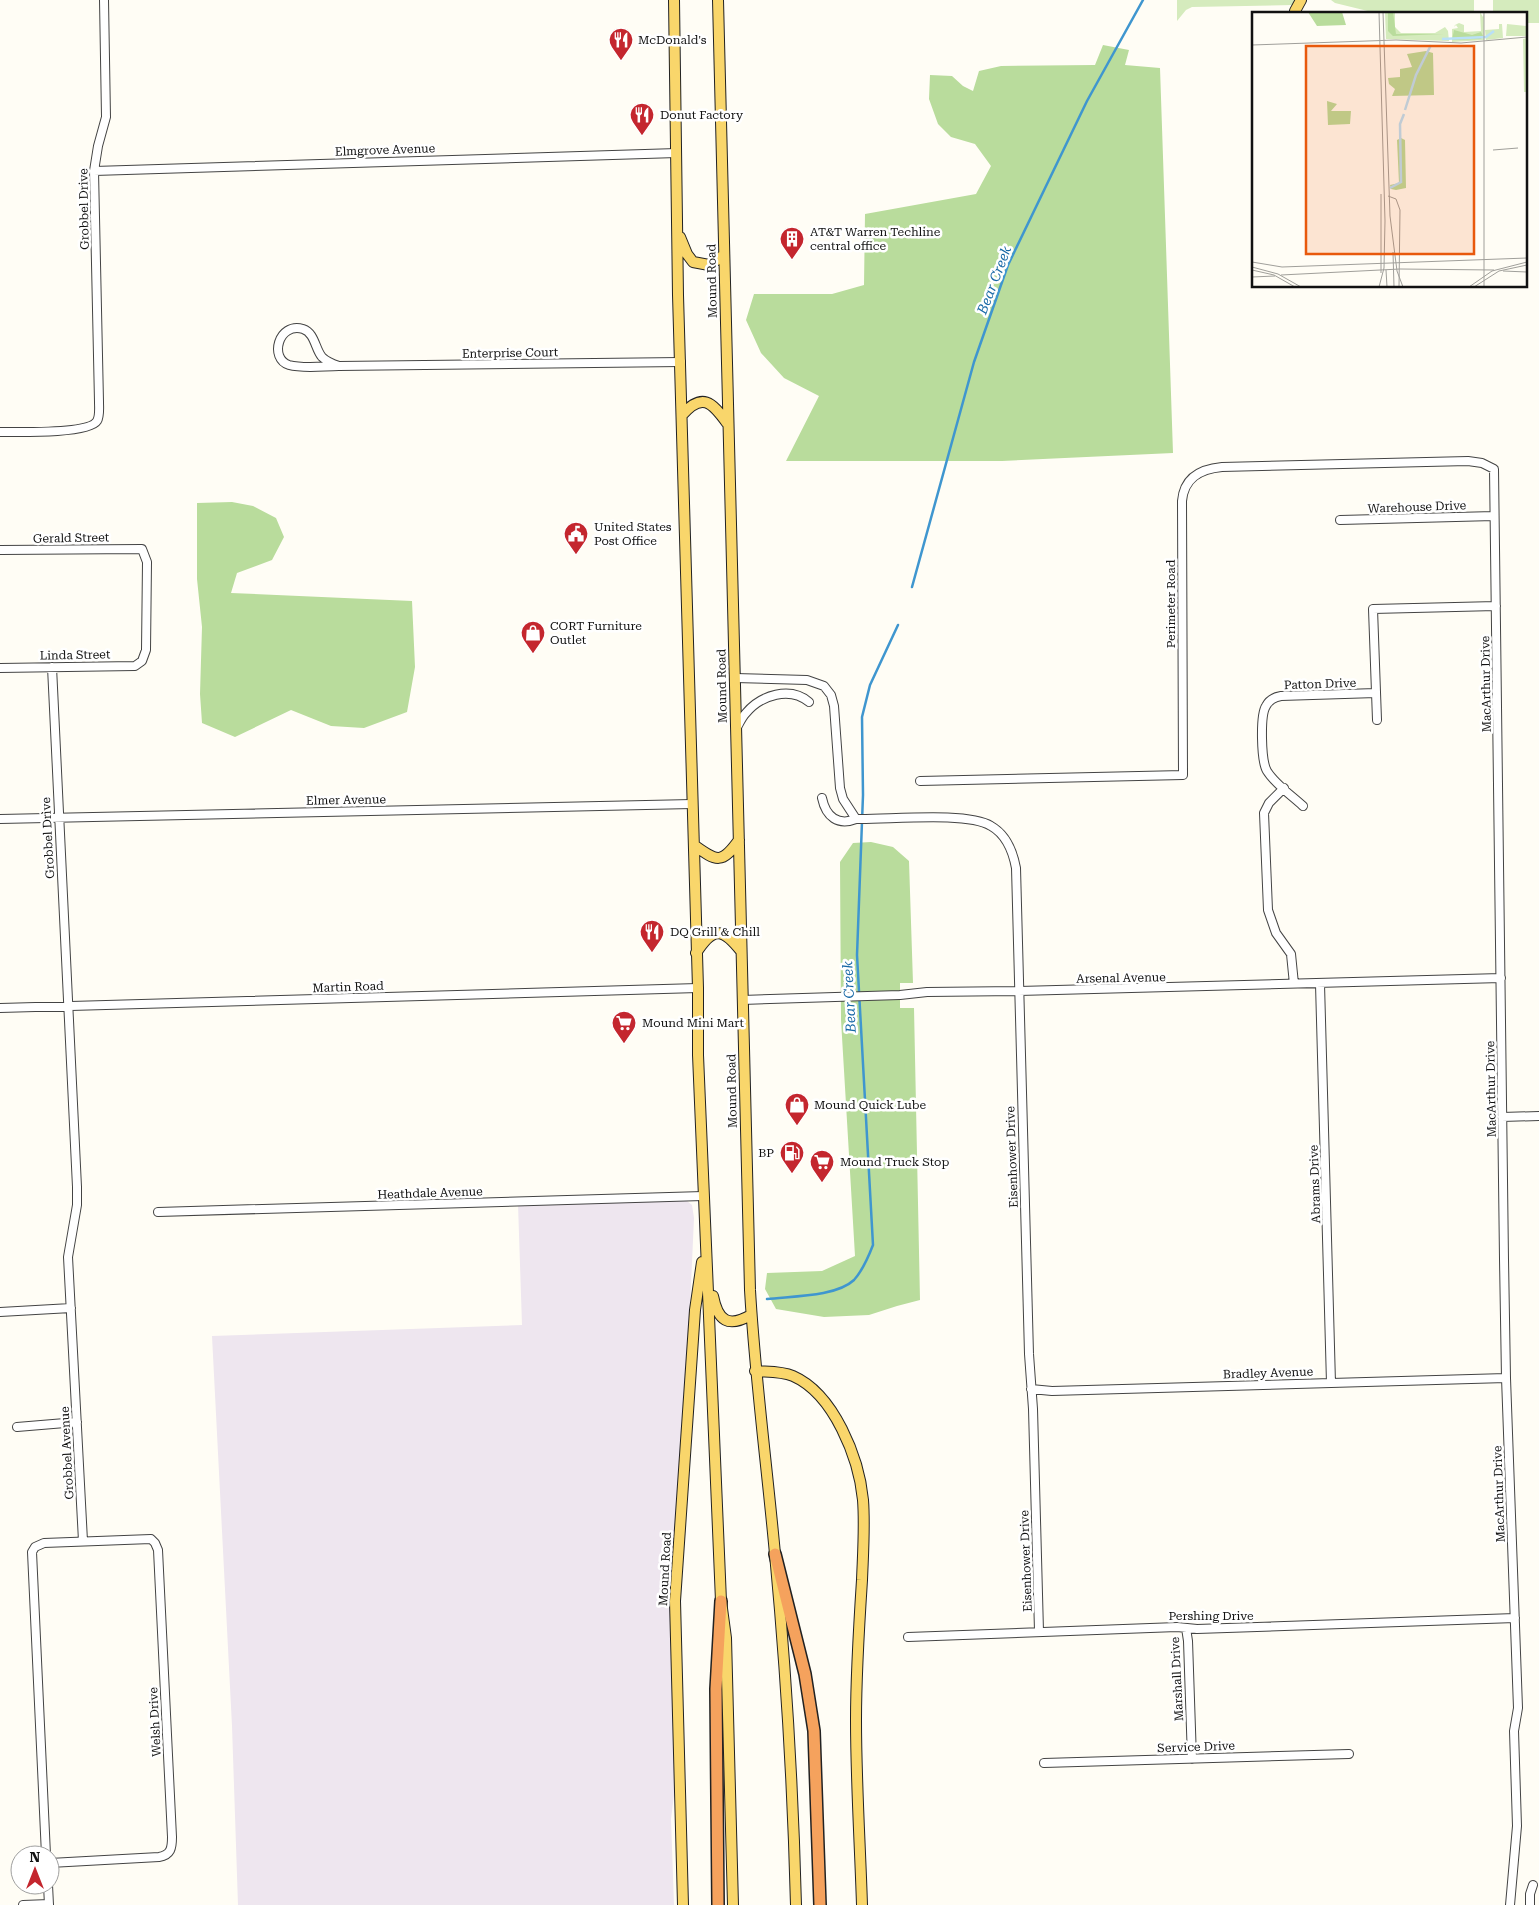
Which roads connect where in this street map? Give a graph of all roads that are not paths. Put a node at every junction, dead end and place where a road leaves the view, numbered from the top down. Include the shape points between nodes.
1 (104, 0) edge
2 (674, 0) edge
3 (718, 0) edge
4 (1301, 0) edge
5 (1295, 11) dead end
6 (676, 153) junction
7 (94, 171) junction
8 (677, 229) junction
9 (724, 254) junction
10 (681, 362) junction
11 (339, 366) junction
12 (682, 415) junction
13 (728, 423) junction
14 (0, 432) edge
15 (1494, 469) joint
16 (1494, 516) junction
17 (1340, 520) dead end
18 (0, 550) edge
19 (1496, 606) junction
20 (145, 656) joint
21 (52, 667) junction
22 (0, 668) edge
23 (734, 678) junction
24 (1376, 693) junction
25 (809, 702) dead end
26 (1377, 720) dead end
27 (736, 729) junction
28 (920, 781) dead end
29 (1284, 788) junction
30 (822, 798) dead end
31 (692, 804) junction
32 (1303, 806) dead end
33 (58, 818) junction
34 (0, 819) edge
35 (856, 820) junction
36 (739, 840) junction
37 (694, 845) junction
38 (741, 951) junction
39 (696, 953) junction
40 (1501, 978) junction
41 (1294, 984) junction
42 (1320, 984) junction
43 (698, 988) junction
44 (1019, 991) junction
45 (742, 1000) junction
46 (67, 1007) junction
47 (0, 1008) edge
48 (1539, 1116) edge
49 (1502, 1117) junction
50 (703, 1196) junction
51 (158, 1212) dead end
52 (705, 1236) junction
53 (707, 1263) junction
54 (71, 1308) junction
55 (0, 1312) edge
56 (751, 1315) junction
57 (756, 1371) junction
58 (1506, 1378) junction
59 (1331, 1383) junction
60 (1031, 1389) junction
61 (77, 1422) junction
62 (17, 1427) dead end
63 (83, 1541) junction
64 (775, 1554) junction
65 (721, 1601) junction
66 (1515, 1618) junction
67 (1186, 1628) junction
68 (1039, 1631) junction
69 (908, 1637) dead end
70 (1518, 1708) junction
71 (1523, 1717) dead end
72 (1349, 1754) dead end
73 (1192, 1759) junction
74 (1044, 1763) dead end
75 (46, 1845) edge
76 (60, 1863) edge
77 (1533, 1885) dead end
78 (24, 1905) edge
79 (49, 1905) edge
80 (683, 1905) edge
81 (718, 1905) edge
82 (733, 1905) edge
83 (796, 1905) edge
84 (820, 1905) edge
85 (862, 1905) edge
86 (1510, 1905) edge
87 (1530, 1905) edge

1 - 7 street, Grobbel Drive via 106,117
2 - 6 main road, Mound Road
3 - 9 main road, Mound Road
4 - 5 main road
6 - 7 street, Elmgrove Avenue
6 - 8 main road, Mound Road
7 - 14 street, Grobbel Drive via 98,420 80,429
8 - 9 main road via 686,254 693,262 710,265
8 - 10 main road, Mound Road
9 - 13 main road, Mound Road
10 - 11 street, Enterprise Court
10 - 12 main road, Mound Road
11 - 11 street, Enterprise Court via 321,356 307,331 294,328 281,337 279,353 285,363
12 - 13 main road via 692,405 706,402 716,408
12 - 31 main road, Mound Road
13 - 23 main road, Mound Road
15 - 16 street, MacArthur Drive
15 - 28 street, Perimeter Road via 1468,461 1222,468 1198,473 1187,482 1182,501 1183,775
16 - 17 street, Warehouse Drive
16 - 19 street, MacArthur Drive
18 - 20 street, Gerald Street via 142,549 146,562
19 - 24 street via 1374,609
19 - 40 street, MacArthur Drive
20 - 21 street, Linda Street via 135,666
21 - 22 street, Linda Street
21 - 33 street, Grobbel Drive
23 - 27 main road, Mound Road
23 - 35 street via 807,680 828,690 834,706 840,788
24 - 26 street
24 - 29 street, Patton Drive via 1286,695 1269,702 1263,714 1264,764 1268,773
25 - 27 street via 792,693 762,700 746,712
27 - 36 main road, Mound Road
29 - 32 street, Patton Drive
29 - 41 street via 1264,813 1266,897 1273,927 1291,954
30 - 35 street, Eisenhower Drive via 826,811 834,818 848,822
31 - 33 street, Elmer Avenue
31 - 37 main road, Mound Road
33 - 34 street, Elmer Avenue
33 - 46 street, Grobbel Drive
35 - 44 street, Eisenhower Drive via 973,820 991,826 1005,839 1016,868
36 - 37 main road via 729,854 720,858
36 - 38 main road, Mound Road
37 - 39 main road, Mound Road
38 - 39 main road via 725,935 717,934 706,938
38 - 45 main road, Mound Road
39 - 43 main road, Mound Road
40 - 42 street, Arsenal Avenue
40 - 49 street, MacArthur Drive
41 - 42 street, Arsenal Avenue
41 - 44 street, Arsenal Avenue
42 - 59 street, Abrams Drive
43 - 46 street, Martin Road
43 - 50 main road, Mound Road
44 - 45 street, Arsenal Avenue
44 - 60 street, Eisenhower Drive
45 - 56 main road, Mound Road
46 - 47 street, Martin Road
46 - 54 street, Grobbel Avenue via 77,1204 68,1250
48 - 49 street
49 - 58 street, MacArthur Drive
50 - 51 street, Heathdale Avenue
50 - 52 main road, Mound Road
52 - 53 main road, Mound Road
52 - 80 main road, Mound Road via 695,1310 675,1601
53 - 56 main road via 716,1309 722,1318 739,1321
53 - 65 main road, Mound Road
54 - 55 street
54 - 61 street, Grobbel Avenue
56 - 57 main road, Mound Road
57 - 64 main road, Mound Road
57 - 85 main road via 790,1375 818,1396 847,1442 861,1486 863,1546 856,1720
58 - 59 street, Bradley Avenue
58 - 66 street, MacArthur Drive
59 - 60 street, Bradley Avenue
60 - 68 street, Eisenhower Drive
61 - 62 street
61 - 63 street, Grobbel Avenue
63 - 75 street via 41,1543 34,1547 32,1555
63 - 76 street, Welsh Drive via 151,1538 157,1545 172,1845 169,1853 159,1858
64 - 83 main road, Mound Road
64 - 84 highway via 805,1674 814,1731
65 - 81 highway via 716,1698
65 - 82 main road, Mound Road via 726,1638
66 - 67 street, Pershing Drive
66 - 70 street, MacArthur Drive
67 - 68 street, Pershing Drive
67 - 73 street, Marshall Drive
68 - 69 street, Pershing Drive
70 - 71 street, MacArthur Drive
70 - 86 street, MacArthur Drive via 1514,1731 1516,1826
72 - 73 street, Service Drive
73 - 74 street, Service Drive
77 - 87 street
78 - 79 street

